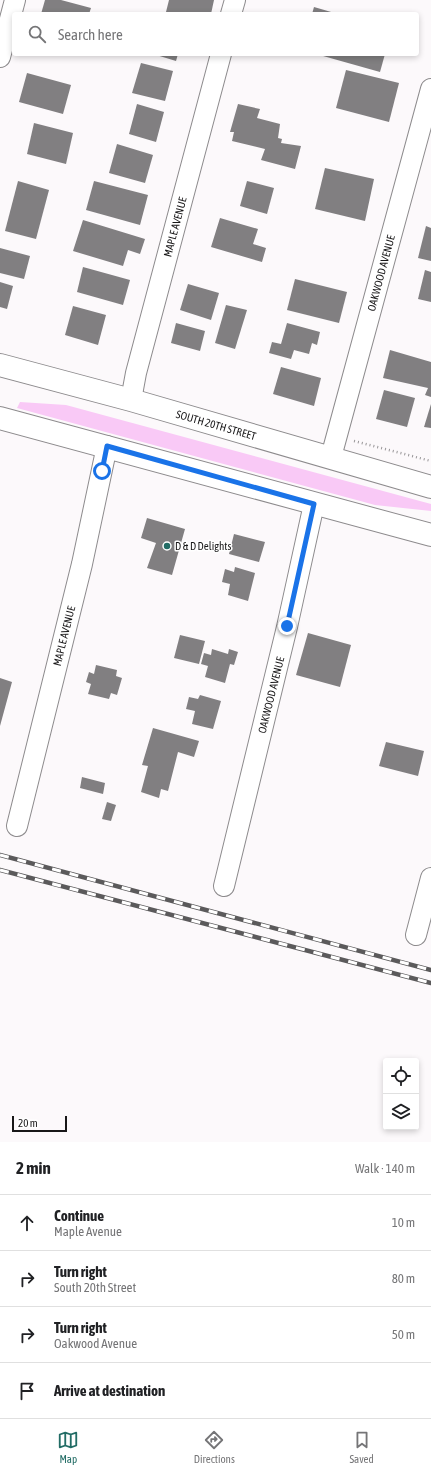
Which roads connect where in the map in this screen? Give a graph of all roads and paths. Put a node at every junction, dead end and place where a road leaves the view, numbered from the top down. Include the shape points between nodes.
1 (15, 0) edge
2 (235, 0) edge
3 (232, 12) edge
4 (220, 56) edge
5 (0, 57) edge
6 (431, 89) edge
7 (0, 365) edge
8 (131, 400) junction
9 (0, 418) edge
10 (107, 446) junction
11 (331, 457) junction
12 (431, 487) edge
13 (314, 504) junction
14 (431, 535) edge
15 (17, 826) dead end
16 (431, 878) edge
17 (224, 886) dead end
18 (416, 935) dead end

1 - 5 street
2 - 3 street
4 - 8 street, MAPLE AVENUE
6 - 11 street, OAKWOOD AVENUE
7 - 8 main road, SOUTH 20TH STREET
8 - 11 main road, SOUTH 20TH STREET
9 - 10 main road
10 - 13 main road
10 - 15 street, MAPLE AVENUE via 82,564
11 - 12 main road, SOUTH 20TH STREET
13 - 14 main road
13 - 17 street, OAKWOOD AVENUE
16 - 18 street

